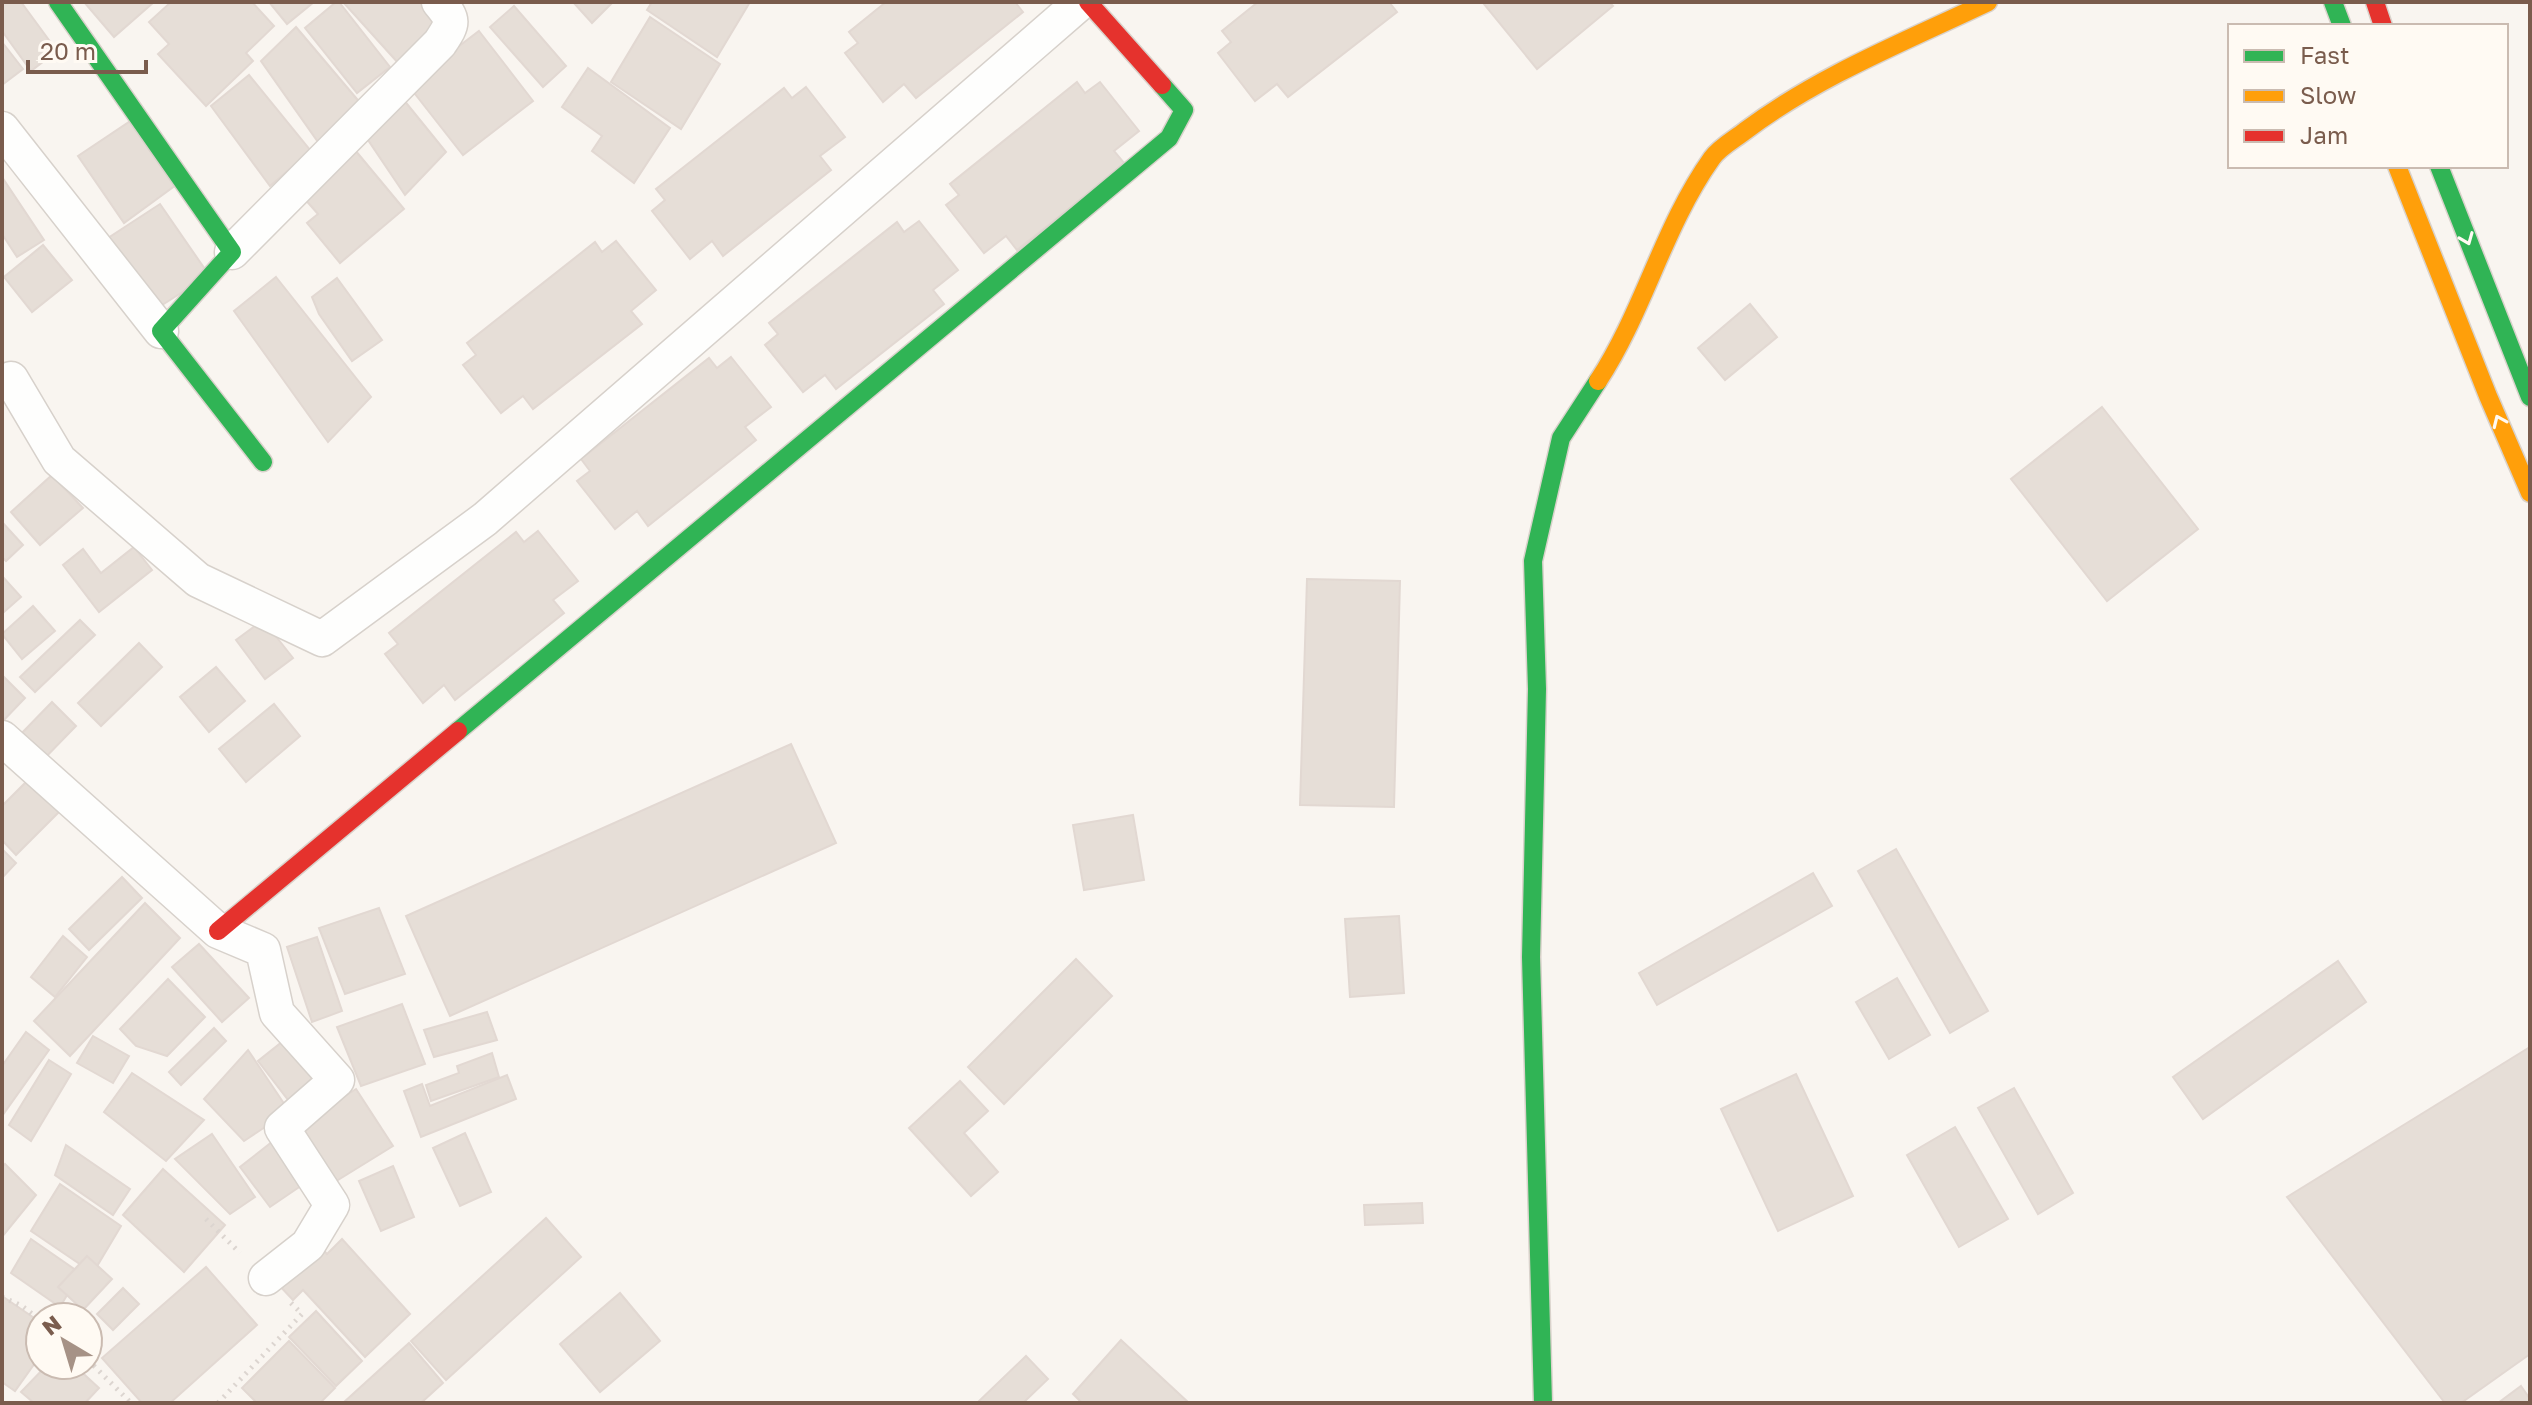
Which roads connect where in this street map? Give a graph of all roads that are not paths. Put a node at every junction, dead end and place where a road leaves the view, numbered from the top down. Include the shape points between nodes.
1 (58, 2) edge
2 (439, 2) edge
3 (1081, 2) edge
4 (1088, 2) edge
5 (1988, 2) edge
6 (2333, 2) edge
7 (2375, 2) edge
8 (2341, 24) edge
9 (2382, 24) edge
10 (2, 129) edge
11 (2398, 168) edge
12 (2440, 168) edge
13 (232, 252) junction
14 (161, 331) junction
15 (5, 376) edge
16 (2530, 397) edge
17 (263, 462) dead end
18 (2530, 493) edge
19 (2, 738) edge
20 (218, 931) junction
21 (266, 1278) dead end
22 (1543, 1403) edge

1 - 13 street
2 - 13 street via 451,19 440,43
3 - 15 street via 485,519 322,639 198,580 59,460
4 - 20 street via 1184,110 1169,138
5 - 22 street via 1847,69 1767,115 1714,155 1674,221 1618,351 1561,438 1533,561 1537,689 1531,957
6 - 8 street
7 - 9 street
10 - 14 street
18 -> 11 street
12 -> 16 street
13 - 14 street
14 - 17 street
19 - 20 street
20 - 21 street via 263,950 277,1013 337,1080 282,1128 332,1205 308,1245

